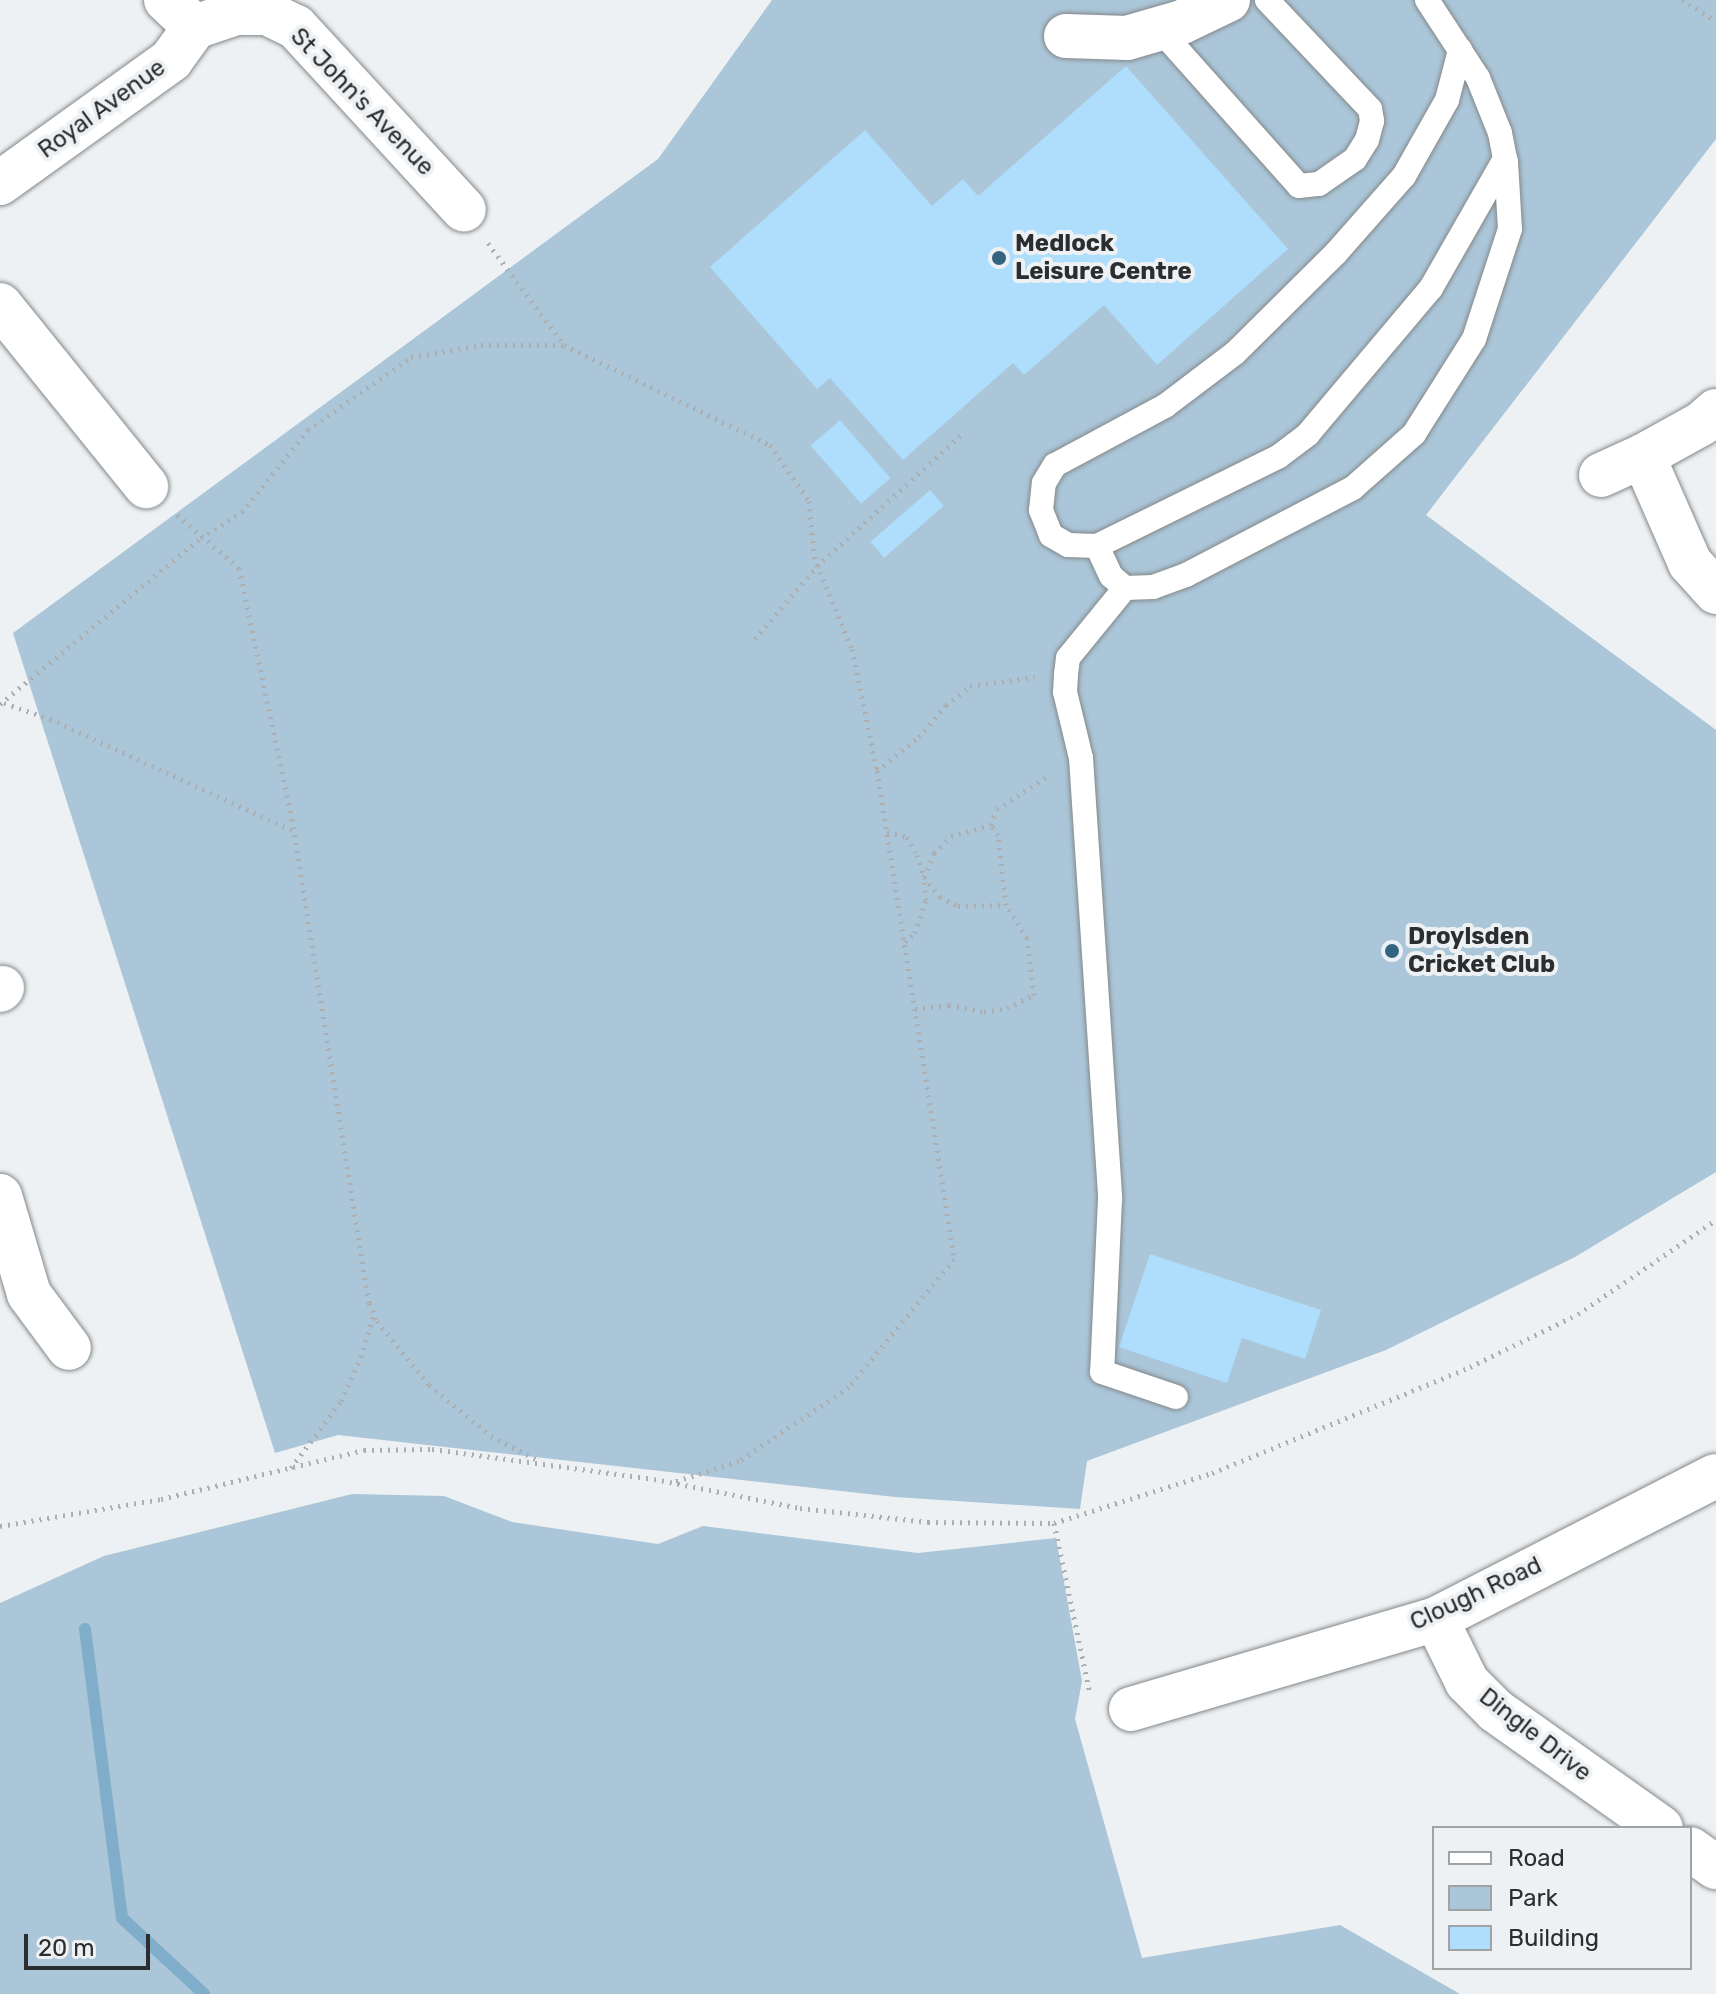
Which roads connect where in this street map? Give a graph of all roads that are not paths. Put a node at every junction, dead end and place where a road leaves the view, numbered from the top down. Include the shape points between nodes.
1 (1228, 0) edge
2 (1267, 0) edge
3 (1427, 0) edge
4 (181, 13) edge
5 (1160, 30) junction
6 (1066, 36) dead end
7 (1460, 50) junction
8 (1505, 159) junction
9 (0, 183) edge
10 (464, 210) road end
11 (0, 305) edge
12 (1716, 411) edge
13 (1643, 456) junction
14 (1601, 475) dead end
15 (146, 486) road end
16 (1097, 546) junction
17 (1125, 588) junction
18 (1716, 592) edge
19 (0, 1196) edge
20 (15, 1299) edge
21 (69, 1348) dead end
22 (1176, 1397) dead end
23 (1716, 1476) edge
24 (1436, 1619) junction
25 (1131, 1709) road end
26 (1658, 1826) edge
27 (1692, 1850) edge
28 (1716, 1867) edge

1 - 5 street
2 - 5 lane via 1370,109 1367,140 1355,159 1319,184 1299,186
3 - 7 lane
4 - 9 street, Royal Avenue via 171,60
4 - 10 street, St John's Avenue via 267,13 296,27
5 - 6 street via 1127,38
7 - 8 lane via 1478,78
7 - 16 lane via 1447,100 1404,176 1336,253 1223,362 1165,406 1055,465 1044,483 1041,510 1051,535 1068,545
8 - 16 lane via 1431,288 1308,434 1278,457
8 - 17 lane via 1510,229 1500,270 1474,339 1414,434 1353,488 1186,575 1153,587
11 - 15 street
12 - 13 street
13 - 14 street
13 - 18 street via 1690,563
16 - 17 lane via 1111,576
17 - 22 lane via 1068,658 1065,692 1081,758 1110,1199 1102,1372
19 - 20 street
20 - 21 street
23 - 24 street, Clough Road
24 - 25 street, Clough Road
24 - 26 street, Dingle Drive via 1467,1682 1496,1711
27 - 28 street

